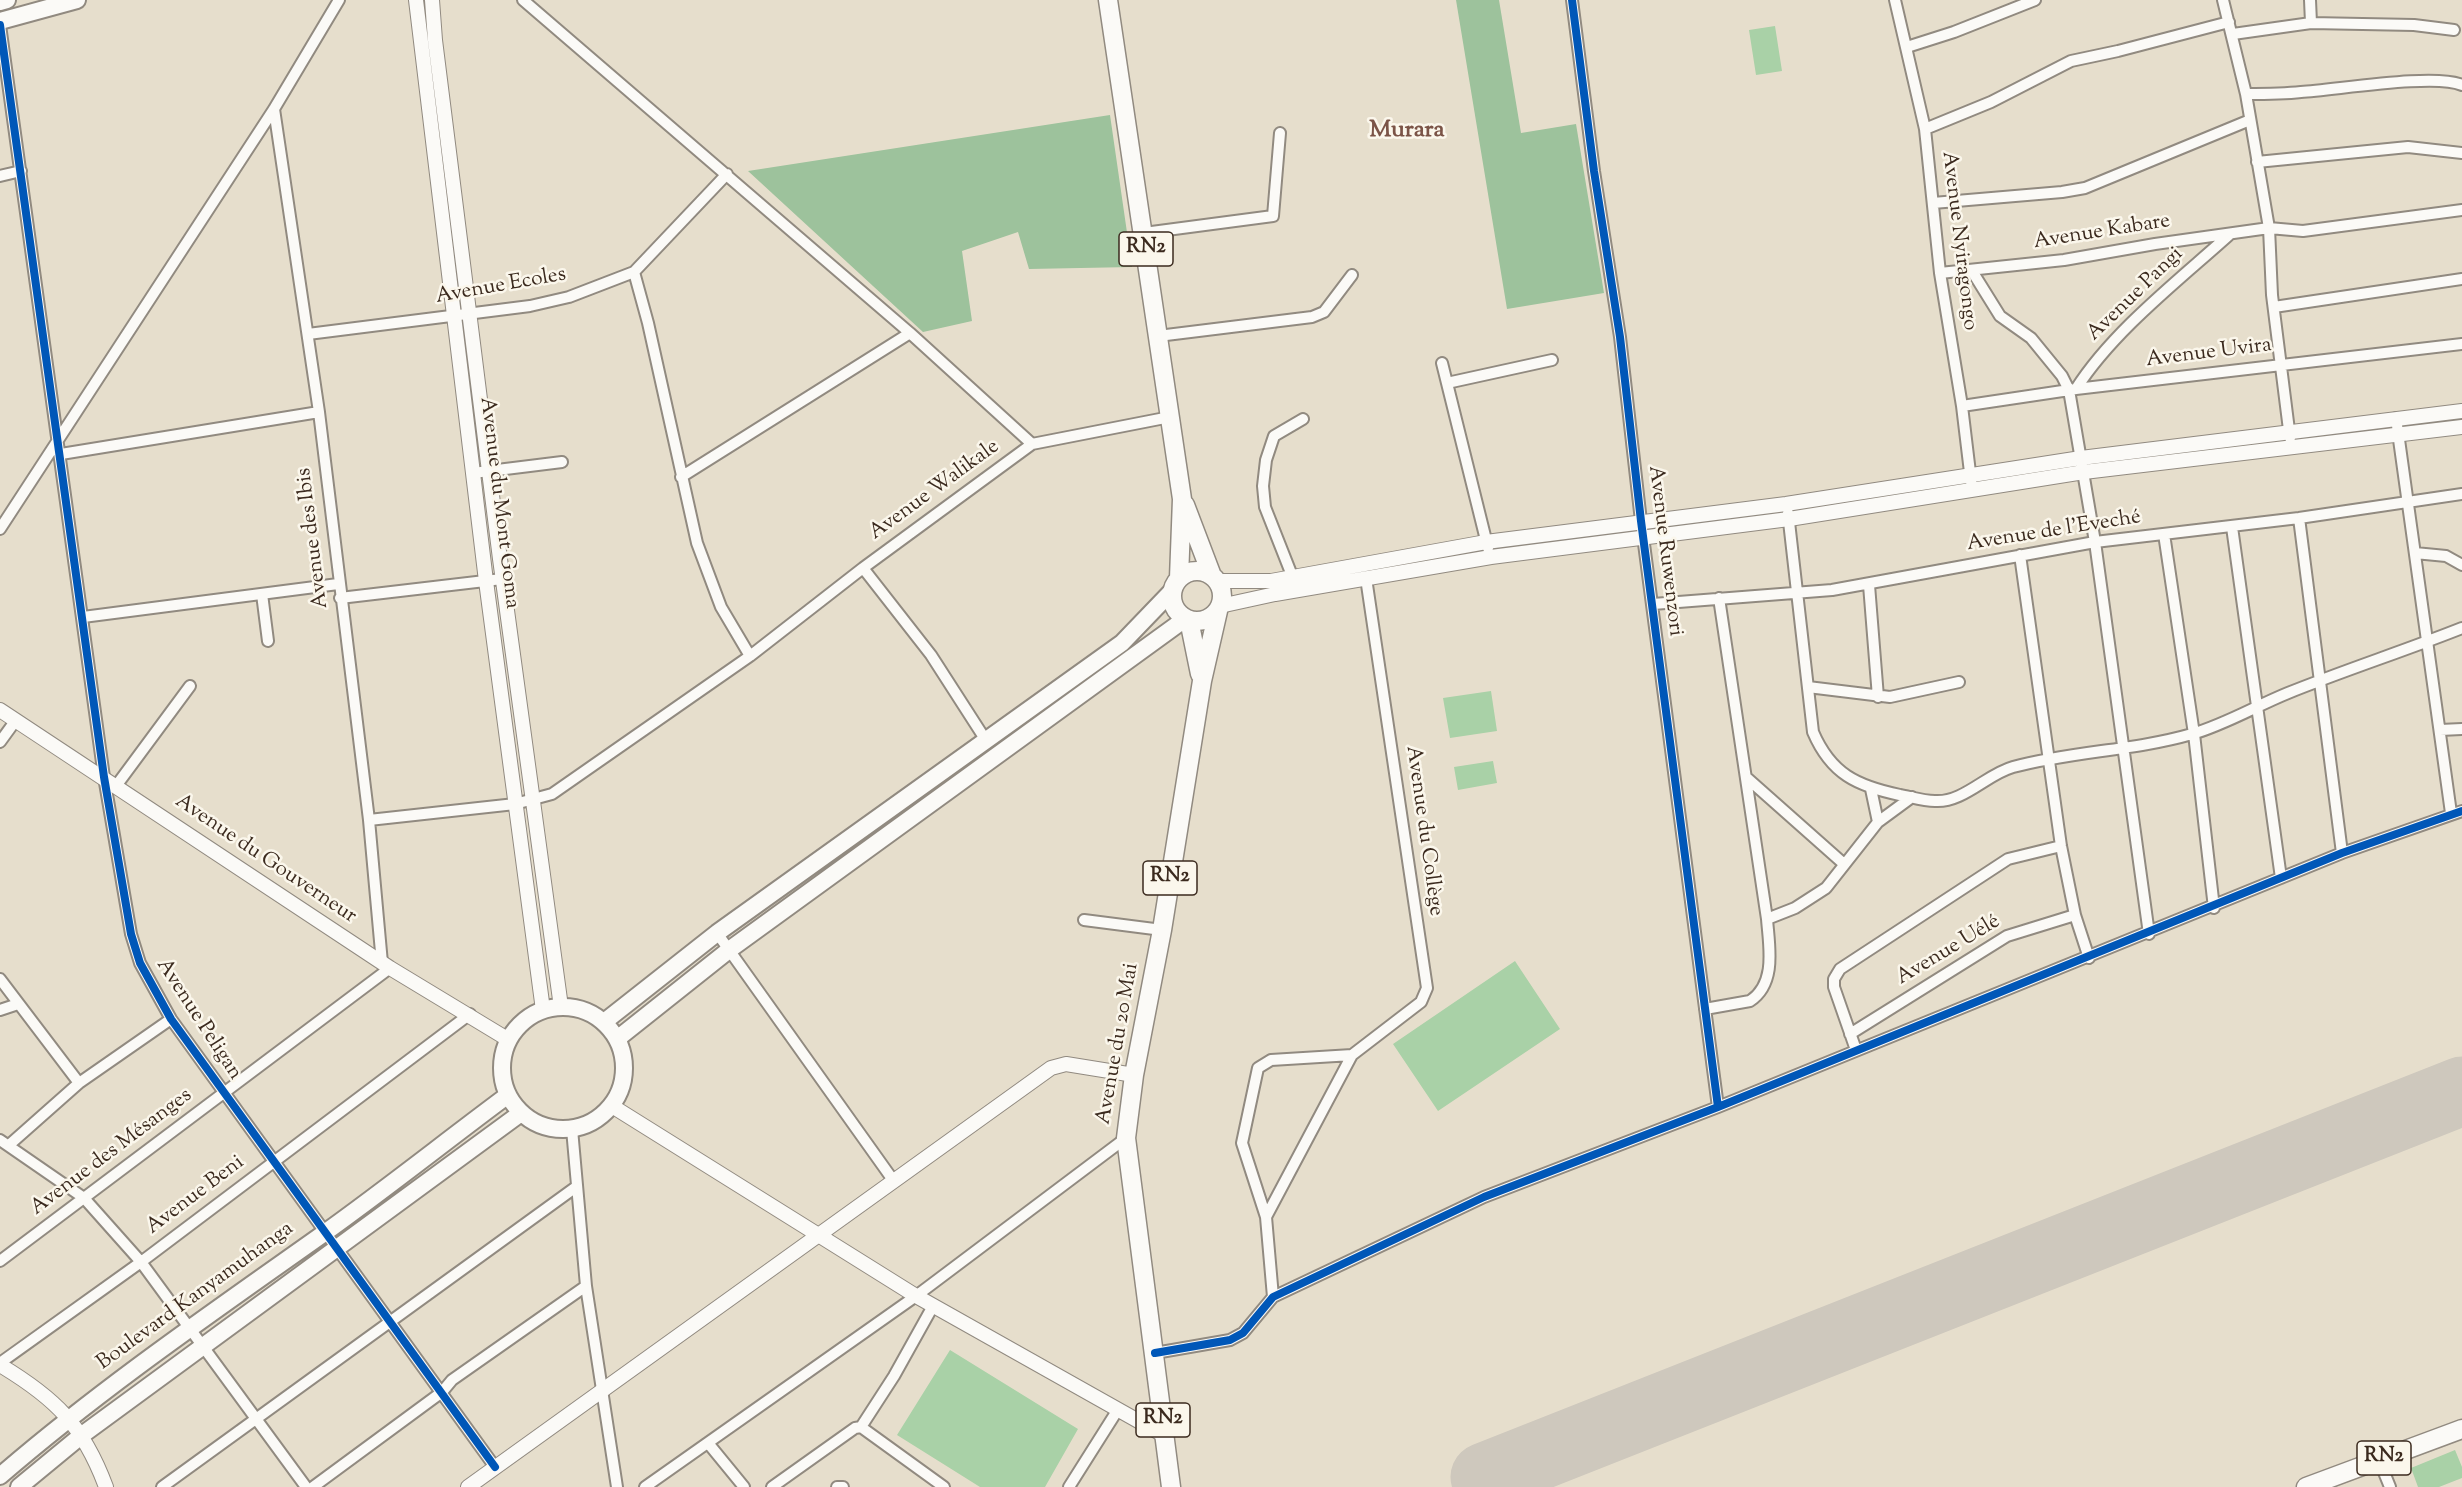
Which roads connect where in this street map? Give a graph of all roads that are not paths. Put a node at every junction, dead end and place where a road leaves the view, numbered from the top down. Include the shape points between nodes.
1 (8, 0) edge
2 (77, 0) edge
3 (339, 0) edge
4 (416, 0) edge
5 (432, 0) edge
6 (522, 0) edge
7 (1108, 0) edge
8 (1572, 0) edge
9 (1894, 0) edge
10 (2036, 0) edge
11 (2223, 0) edge
12 (2310, 0) edge
13 (0, 2) edge
14 (2229, 22) junction
15 (0, 23) edge
16 (2311, 23) junction
17 (2454, 30) dead end
18 (2233, 34) junction
19 (1907, 47) junction
20 (2462, 85) edge
21 (2246, 94) junction
22 (274, 109) junction
23 (2250, 120) junction
24 (1925, 129) junction
25 (1280, 133) dead end
26 (2462, 153) edge
27 (2257, 162) junction
28 (21, 171) junction
29 (727, 174) junction
30 (0, 176) edge
31 (1933, 203) junction
32 (2462, 210) edge
33 (2269, 228) junction
34 (1144, 233) junction
35 (2229, 235) junction
36 (460, 236) junction
37 (445, 237) junction
38 (1972, 271) junction
39 (634, 272) junction
40 (1940, 273) junction
41 (1352, 275) dead end
42 (2462, 279) edge
43 (2274, 307) junction
44 (470, 314) junction
45 (454, 315) junction
46 (910, 333) junction
47 (308, 334) junction
48 (1158, 336) junction
49 (2462, 344) edge
50 (1552, 360) dead end
51 (1442, 363) dead end
52 (2281, 365) junction
53 (1447, 383) junction
54 (2073, 389) junction
55 (481, 401) junction
56 (465, 403) junction
57 (1962, 406) junction
58 (2462, 411) edge
59 (319, 412) junction
60 (1170, 417) junction
61 (2396, 418) junction
62 (1303, 419) dead end
63 (2462, 427) edge
64 (2290, 432) junction
65 (2400, 436) junction
66 (59, 439) junction
67 (1032, 444) junction
68 (2291, 448) junction
69 (61, 454) junction
70 (562, 462) dead end
71 (2082, 465) junction
72 (489, 471) junction
73 (473, 473) junction
74 (1968, 474) junction
75 (681, 477) junction
76 (1972, 489) junction
77 (2462, 494) edge
78 (1182, 499) junction
79 (2409, 501) junction
80 (1786, 504) junction
81 (2299, 518) junction
82 (1789, 519) junction
83 (1641, 521) junction
84 (2232, 527) junction
85 (0, 529) edge
86 (2164, 534) junction
87 (1644, 536) junction
88 (1486, 542) junction
89 (2095, 542) junction
90 (1524, 545) junction
91 (2415, 553) junction
92 (2020, 555) junction
93 (1491, 557) junction
94 (2462, 565) edge
95 (863, 567) junction
96 (1293, 578) junction
97 (1365, 578) junction
98 (502, 579) junction
99 (1215, 579) junction
100 (486, 581) junction
101 (338, 584) junction
102 (1175, 585) junction
103 (1869, 585) junction
104 (1797, 592) junction
105 (262, 594) junction
106 (340, 598) junction
107 (1719, 598) junction
108 (1653, 604) junction
109 (1219, 608) junction
110 (83, 617) junction
111 (1187, 620) junction
112 (2462, 628) edge
113 (268, 641) dead end
114 (2427, 641) junction
115 (750, 656) junction
116 (2320, 680) junction
117 (1202, 681) junction
118 (1959, 682) dead end
119 (190, 686) dead end
120 (1808, 687) junction
121 (1878, 697) junction
122 (2255, 706) junction
123 (0, 710) edge
124 (16, 720) junction
125 (2462, 729) edge
126 (2440, 730) junction
127 (2194, 734) junction
128 (0, 742) edge
129 (987, 742) junction
130 (2123, 750) junction
131 (2049, 758) junction
132 (104, 777) junction
133 (1747, 778) junction
134 (116, 786) junction
135 (1871, 789) junction
136 (1912, 797) junction
137 (534, 801) junction
138 (515, 804) junction
139 (2457, 812) edge
140 (369, 820) junction
141 (1878, 822) junction
142 (2061, 846) junction
143 (2342, 854) junction
144 (1844, 864) junction
145 (2280, 878) junction
146 (2214, 908) junction
147 (2074, 915) junction
148 (1767, 919) junction
149 (1084, 920) dead end
150 (1162, 930) junction
151 (717, 933) junction
152 (2149, 934) junction
153 (729, 950) junction
154 (2088, 958) junction
155 (386, 966) junction
156 (0, 979) edge
157 (18, 1004) junction
158 (561, 1007) junction
159 (1705, 1009) junction
160 (0, 1010) edge
161 (543, 1010) junction
162 (470, 1014) junction
163 (171, 1019) junction
164 (604, 1022) junction
165 (1850, 1034) junction
166 (617, 1039) junction
167 (509, 1040) junction
168 (1856, 1050) junction
169 (1353, 1055) junction
170 (1134, 1075) junction
171 (79, 1083) junction
172 (224, 1094) junction
173 (508, 1095) junction
174 (612, 1106) junction
175 (1718, 1107) junction
176 (521, 1113) junction
177 (572, 1129) junction
178 (1126, 1138) junction
179 (5, 1142) edge
180 (273, 1163) junction
181 (893, 1180) junction
182 (576, 1186) junction
183 (84, 1198) junction
184 (1266, 1217) junction
185 (325, 1232) junction
186 (818, 1234) junction
187 (338, 1249) junction
188 (0, 1261) edge
189 (141, 1262) junction
190 (586, 1286) junction
191 (916, 1296) junction
192 (1274, 1297) junction
193 (933, 1306) junction
194 (391, 1320) junction
195 (189, 1328) junction
196 (204, 1348) junction
197 (1155, 1353) junction
198 (0, 1364) edge
199 (600, 1391) junction
200 (442, 1392) junction
201 (1117, 1411) junction
202 (68, 1417) junction
203 (256, 1419) junction
204 (861, 1426) junction
205 (2462, 1429) edge
206 (82, 1436) junction
207 (1165, 1436) junction
208 (708, 1443) junction
209 (2379, 1460) junction
210 (495, 1467) junction
211 (0, 1476) edge
212 (19, 1487) edge
213 (106, 1487) edge
214 (162, 1487) edge
215 (306, 1487) edge
216 (313, 1487) edge
217 (468, 1487) edge
218 (617, 1487) edge
219 (645, 1487) edge
220 (744, 1487) edge
221 (772, 1487) edge
222 (837, 1487) edge
223 (843, 1487) edge
224 (944, 1487) edge
225 (1069, 1487) edge
226 (1172, 1487) edge
227 (2306, 1487) edge
228 (2390, 1487) edge

1 - 13 main road
2 - 15 main road
3 - 22 street
4 - 37 street, Avenue du Mont Goma
5 - 36 street
6 - 29 street
7 - 34 highway, RN2
8 - 83 street, Avenue Ruwenzori via 1620,337
9 - 19 street, Avenue Nyiragongo
10 - 19 street
11 - 14 street
12 - 16 street
14 - 18 street
14 - 24 street via 2071,61 1991,102
15 - 28 street, Avenue Peligan
16 - 17 street via 2414,25
16 - 18 street
18 - 21 street
19 - 24 street, Avenue Nyiragongo
20 - 21 street via 2452,80 2425,81
21 - 23 street
22 - 47 street, Avenue des Ibis
22 - 66 street
23 - 27 street
23 - 31 street via 2085,188
24 - 31 street, Avenue Nyiragongo
25 - 34 street via 1273,216
26 - 27 street via 2408,147
27 - 33 street
28 - 30 street
28 - 66 street, Avenue Peligan
29 - 39 street, Avenue Ecoles
29 - 46 street
31 - 40 street, Avenue Nyiragongo
32 - 33 street, Avenue Kabare via 2302,231
33 - 35 street, Avenue Kabare
33 - 43 street
34 - 48 highway, RN2
35 - 38 street, Avenue Kabare
35 - 54 street, Avenue Pangi via 2163,294
36 - 37 street
36 - 44 street
37 - 45 street, Avenue du Mont Goma
38 - 40 street, Avenue Kabare
38 - 54 street via 2000,316 2029,335
39 - 44 street, Avenue Ecoles via 569,297
39 - 75 street
40 - 57 street, Avenue Nyiragongo
41 - 48 street via 1324,312 1312,317
42 - 43 street
43 - 52 street
44 - 45 street, Avenue Ecoles
44 - 55 street
45 - 47 street, Avenue Ecoles
45 - 56 street, Avenue du Mont Goma
46 - 67 street
46 - 75 street
47 - 59 street, Avenue des Ibis
48 - 60 highway, RN2
49 - 52 street, Avenue Uvira
50 - 53 street
51 - 53 street
52 - 54 street, Avenue Uvira
52 - 64 street
53 - 88 street
54 - 57 street, Avenue Uvira
54 - 71 street
55 - 56 street
55 - 72 street
56 - 73 street, Avenue du Mont Goma
57 - 74 street, Avenue Nyiragongo
58 - 61 street
59 - 69 street
59 - 101 street, Avenue des Ibis
60 - 67 street, Avenue Walikale
60 - 78 highway, RN2
61 - 64 street
61 - 65 street
62 - 96 street via 1274,436 1263,486 1265,507
63 - 65 street
64 - 68 street
64 - 71 street
65 - 68 street
65 - 79 street
66 - 69 street, Avenue Peligan
66 - 85 street
67 - 95 street, Avenue Walikale
68 - 71 street
69 - 110 street, Avenue Peligan
70 - 72 street
71 - 74 street
71 - 76 street
71 - 89 street
72 - 73 street
72 - 98 street
73 - 100 street, Avenue du Mont Goma
74 - 76 street, Avenue Nyiragongo
74 - 80 street
75 - 115 street via 711,584
76 - 82 street
77 - 79 street, Avenue de l'Eveché
78 - 99 highway, RN2
78 - 102 highway, RN2
79 - 81 street, Avenue de l'Eveché
79 - 91 street
80 - 82 street
80 - 83 street
81 - 84 street, Avenue de l'Eveché
81 - 116 street
82 - 87 street
82 - 104 street
83 - 87 street, Avenue Ruwenzori
83 - 90 street
84 - 86 street, Avenue de l'Eveché
84 - 122 street
86 - 89 street, Avenue de l'Eveché
86 - 127 street
87 - 90 street
87 - 108 street, Avenue Ruwenzori
88 - 90 street
88 - 93 street
88 - 96 street
89 - 92 street, Avenue de l'Eveché
89 - 130 street
90 - 93 street
91 - 94 street via 2446,556
91 - 114 street
92 - 103 street, Avenue de l'Eveché
92 - 131 street
93 - 97 street
95 - 115 street, Avenue Walikale
95 - 129 street via 931,655
96 - 99 street
97 - 109 street
97 - 169 street, Avenue du Collège via 1426,988 1421,1002
98 - 100 street
98 - 137 street
99 - 102 highway via 1191,571
99 - 109 highway, RN2 via 1222,593
100 - 106 street
100 - 138 street, Avenue du Mont Goma
101 - 105 street
101 - 106 street, Avenue des Ibis
102 - 111 highway, RN2 via 1174,608
102 - 129 main road via 1122,643
103 - 104 street, Avenue de l'Eveché
103 - 121 street
104 - 107 street, Avenue de l'Eveché
104 - 120 street
105 - 110 street
105 - 113 street
106 - 140 street, Avenue des Ibis
107 - 108 street, Avenue de l'Eveché
107 - 133 street
108 - 159 street, Avenue Ruwenzori
109 - 111 highway via 1202,621
109 - 117 highway, RN2
110 - 132 street, Avenue Peligan
111 - 117 highway, RN2
111 - 153 main road
112 - 114 street
114 - 116 street
114 - 126 street
115 - 137 street, Avenue Walikale via 552,794
116 - 122 street
116 - 143 street
117 - 150 highway, Avenue du 20 Mai / RN2
118 - 121 street
119 - 134 street
120 - 121 street
120 - 135 street via 1813,732 1820,748 1845,776
122 - 127 street
122 - 145 street
123 - 124 street, Avenue du Gouverneur
124 - 128 street
124 - 132 street, Avenue du Gouverneur
125 - 126 street
126 - 139 street
127 - 130 street
127 - 146 street
129 - 151 main road
130 - 131 street
130 - 152 street
131 - 136 street via 1997,773 1953,799 1936,802
131 - 142 street
132 - 134 street, Avenue du Gouverneur
132 - 163 street, Avenue Peligan via 133,944
133 - 144 street
133 - 148 street
134 - 155 street, Avenue du Gouverneur
135 - 136 street
135 - 141 street
136 - 141 street
137 - 138 street, Avenue Walikale
137 - 158 street
138 - 140 street, Avenue Walikale
138 - 161 street, Avenue du Mont Goma
139 - 143 street
140 - 155 street, Avenue des Ibis
141 - 144 street
142 - 147 street
142 - 165 street via 2008,859 1840,969 1834,987
143 - 145 street
144 - 148 street via 1815,897
145 - 146 street
146 - 152 street
147 - 154 street
147 - 165 street, Avenue Uélé via 2007,936
148 - 159 street via 1770,963 1761,991 1750,1001
149 - 150 street
150 - 170 highway, Avenue du 20 Mai / RN2
151 - 153 street
151 - 164 main road
152 - 154 street
153 - 166 main road
153 - 181 street
154 - 168 street
155 - 162 street, Avenue du Gouverneur
155 - 172 street, Avenue des Mésanges
156 - 157 street
157 - 160 street
157 - 171 street
158 - 161 main road
158 - 164 main road via 577,1008
159 - 175 street, Avenue Ruwenzori
161 - 167 main road via 517,1027
162 - 167 street, Avenue du Gouverneur
162 - 180 street, Avenue Beni
163 - 171 street
163 - 172 street, Avenue Peligan
164 - 166 main road
165 - 168 street
166 - 174 main road via 624,1073
167 - 173 main road via 503,1058
168 - 175 street
169 - 184 street
169 - 184 street via 1271,1060 1258,1068 1242,1143
170 - 178 highway, Avenue du 20 Mai / RN2
170 - 181 street via 1058,1065
171 - 179 street
172 - 180 street, Avenue Peligan
172 - 183 street, Avenue des Mésanges
173 - 176 main road
173 - 185 main road, Boulevard Kanyamuhanga
174 - 177 main road via 587,1125
174 - 186 street
175 - 192 street via 1484,1197
176 - 177 main road via 554,1129
176 - 187 main road
177 - 182 street
178 - 191 street
178 - 197 highway, Avenue du 20 Mai / RN2
179 - 183 street
180 - 185 street, Avenue Peligan
180 - 189 street, Avenue Beni
181 - 186 street
182 - 190 street
182 - 194 street
183 - 188 street, Avenue des Mésanges
183 - 189 street
184 - 192 street
185 - 187 street, Avenue Peligan
185 - 195 main road, Boulevard Kanyamuhanga
186 - 191 street
186 - 199 street
187 - 194 street, Avenue Peligan
187 - 196 main road
189 - 195 street
189 - 198 street, Avenue Beni
190 - 199 street
190 - 200 street via 452,1380
191 - 193 street
191 - 208 street
192 - 197 street via 1243,1333 1230,1340
193 - 201 street
193 - 204 street
194 - 200 street, Avenue Peligan
194 - 203 street
195 - 196 street
195 - 202 main road, Boulevard Kanyamuhanga
196 - 203 street
196 - 206 main road
197 - 207 highway, Avenue du 20 Mai / RN2
198 - 202 street via 36,1387
199 - 210 street
199 - 218 street
200 - 210 street, Avenue Peligan
200 - 216 street
201 - 207 street
201 - 225 street
202 - 206 street
202 - 211 main road, Boulevard Kanyamuhanga
203 - 214 street
203 - 215 street
204 - 221 street
204 - 224 street
205 - 209 highway, RN2
206 - 212 main road
206 - 213 street
207 - 226 highway, Avenue du 20 Mai / RN2
208 - 219 street
208 - 220 street
209 - 227 highway, RN2
209 - 228 street
210 - 217 street
222 - 223 street

